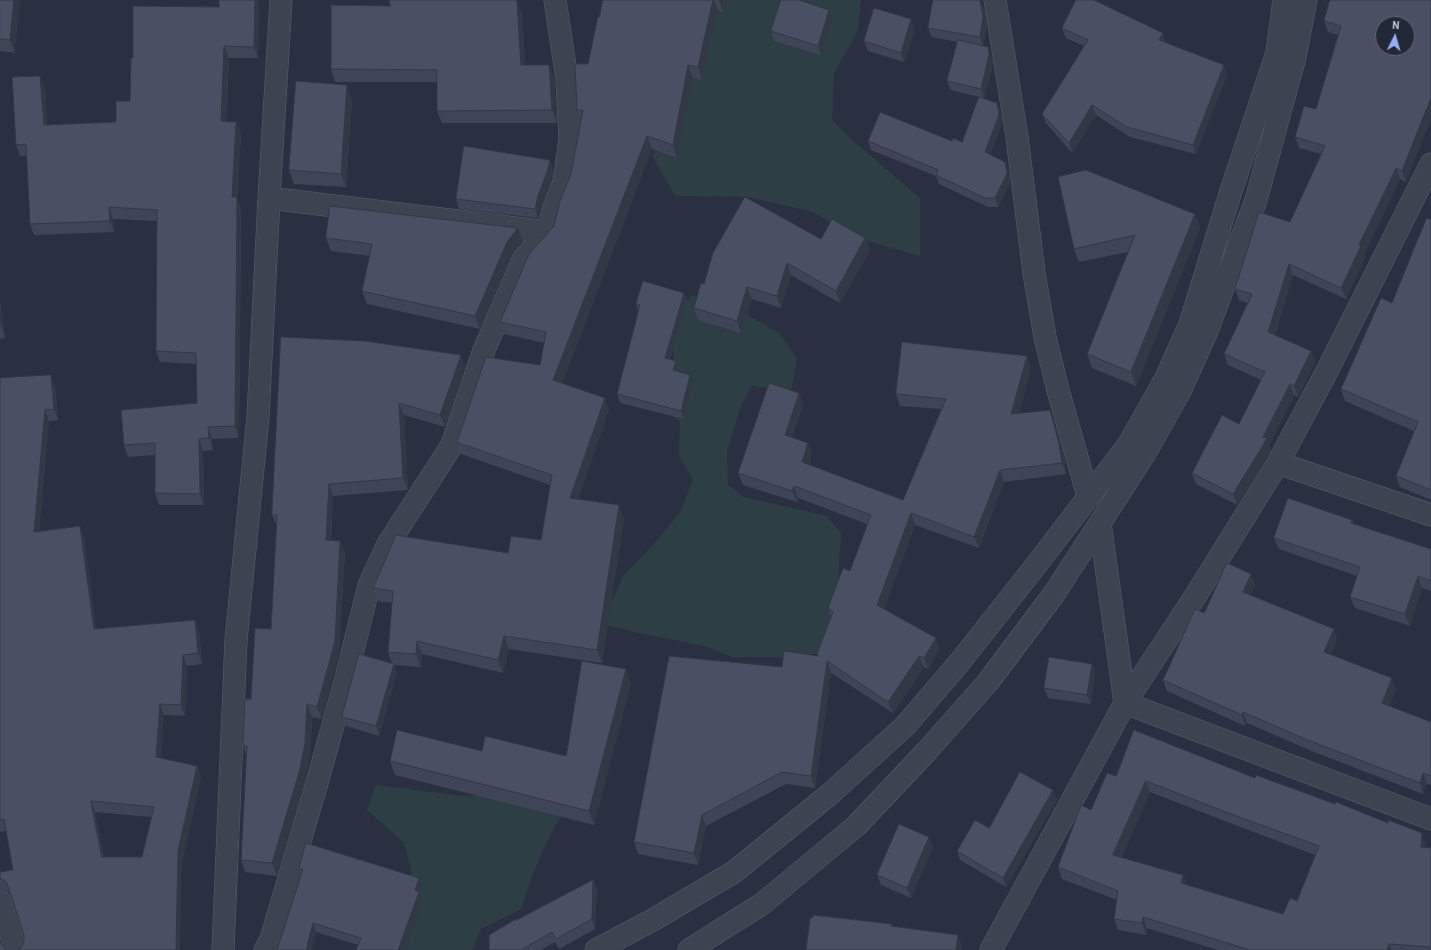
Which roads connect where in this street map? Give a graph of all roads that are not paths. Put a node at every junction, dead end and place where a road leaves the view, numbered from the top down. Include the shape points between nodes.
1 (281, 0) edge
2 (555, 0) edge
3 (995, 0) edge
4 (1284, 0) edge
5 (1306, 0) edge
6 (1431, 164) edge
7 (269, 198) junction
8 (548, 232) junction
9 (1278, 463) junction
10 (1088, 496) junction
11 (1431, 515) edge
12 (1100, 523) junction
13 (1125, 703) junction
14 (1431, 820) edge
15 (0, 901) edge
16 (16, 950) edge
17 (222, 950) edge
18 (265, 950) edge
19 (596, 950) edge
20 (689, 950) edge
21 (991, 950) edge

1 - 7 street
2 - 8 street via 567,79 570,139 564,182
3 - 10 street via 1045,337
4 - 10 street via 1277,53 1190,324 1165,380 1129,444
5 - 12 street via 1295,57 1256,200 1208,331 1149,446
6 - 9 street
7 - 8 street
7 - 17 street via 258,417 236,640
8 - 18 street via 523,260 484,350 452,445 388,544 369,585 318,783 271,939
9 - 11 street
9 - 13 street via 1196,596
10 - 19 street via 959,663 905,726 830,794 734,872
12 - 13 street
12 - 20 street via 1054,594 988,682 856,826 762,904
13 - 14 street
13 - 21 street
15 - 16 street

